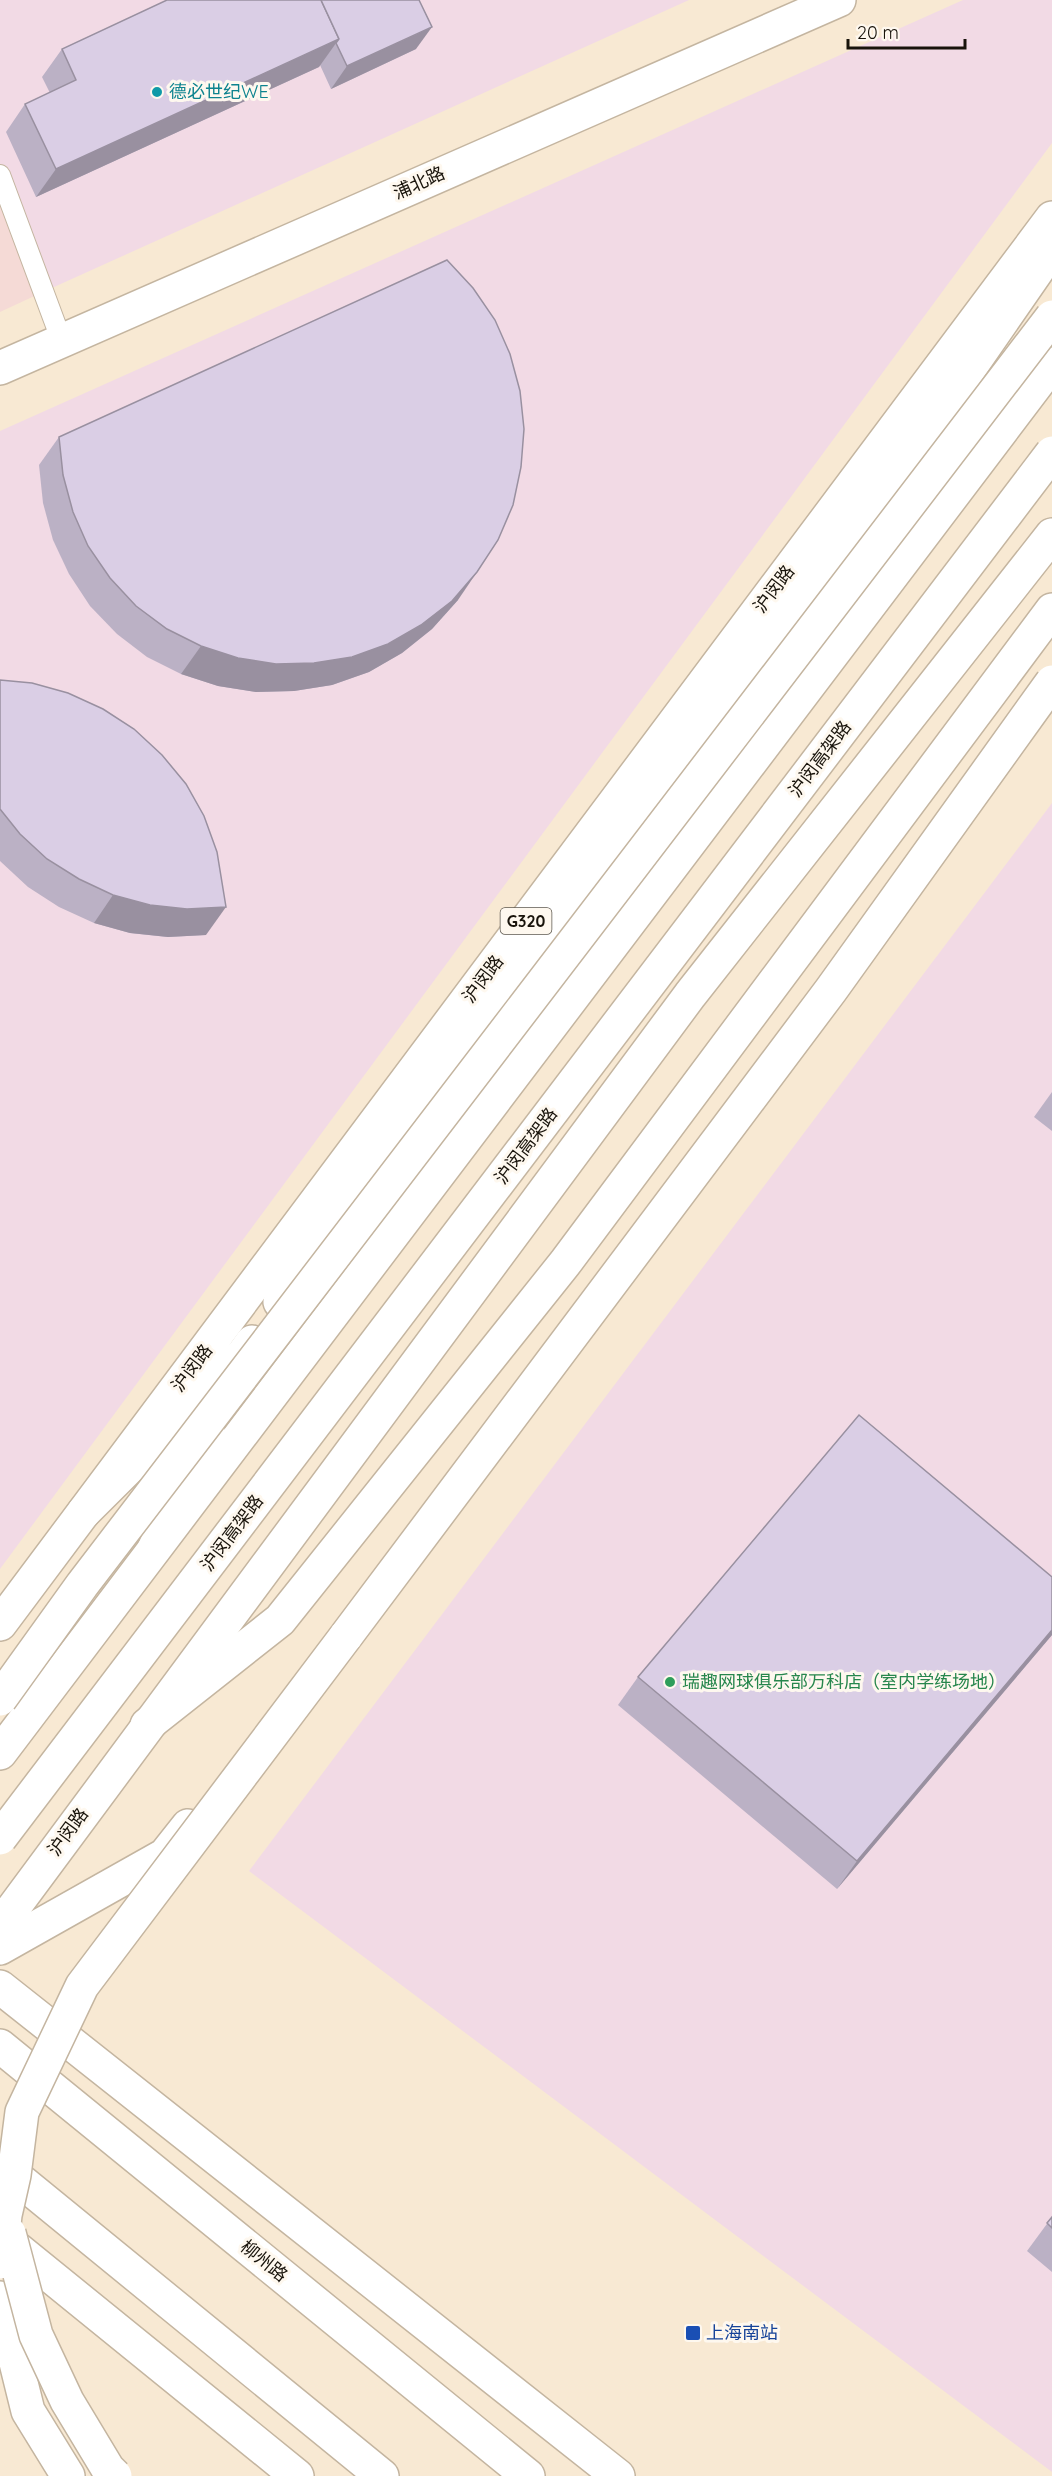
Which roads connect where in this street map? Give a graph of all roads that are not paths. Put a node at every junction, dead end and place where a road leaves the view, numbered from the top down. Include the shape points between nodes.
1 (839, 0) edge
2 (0, 175) edge
3 (1052, 218) edge
4 (1052, 249) edge
5 (1052, 317) edge
6 (61, 339) junction
7 (1052, 364) edge
8 (0, 368) edge
9 (1052, 453) edge
10 (1052, 535) edge
11 (1052, 610) edge
12 (1052, 682) edge
13 (1052, 700) edge
14 (244, 1353) junction
15 (84, 1512) junction
16 (154, 1549) junction
17 (82, 1585) junction
18 (0, 1624) edge
19 (0, 1674) edge
20 (0, 1699) edge
21 (147, 1725) junction
22 (0, 1753) edge
23 (0, 1839) edge
24 (0, 1926) edge
25 (0, 1948) edge
26 (0, 1987) edge
27 (0, 2046) edge
28 (0, 2164) edge
29 (2, 2225) edge
30 (0, 2262) edge
31 (0, 2298) edge
32 (68, 2476) edge
33 (115, 2476) edge
34 (297, 2476) edge
35 (382, 2476) edge
36 (528, 2476) edge
37 (618, 2476) edge

1 - 6 main road, 浦北路
2 - 6 lane
3 - 15 main road, 沪闵路 / G320
4 - 14 main road via 924,434 382,1157
5 - 17 main road, bridge
6 - 8 main road, 浦北路
7 - 16 main road
9 - 23 main road, 沪闵高架路, bridge
10 - 21 main road, 沪闵路 via 690,995
11 - 21 main road via 565,1263 280,1620
12 - 29 main road, bridge via 831,990 81,1986 22,2112 14,2175
13 - 25 main road via 695,1177 165,1855
14 - 15 main road
14 - 16 main road
15 - 18 main road, 沪闵路 / G320
16 - 22 main road
17 - 19 main road, bridge
17 - 20 main road, bridge
21 - 24 main road, 沪闵路
26 - 37 main road
27 - 36 main road, 柳州路
28 - 35 main road
29 - 30 main road, bridge
29 - 33 main road, bridge via 36,2335 67,2401
29 - 34 main road
31 - 32 main road via 28,2411

